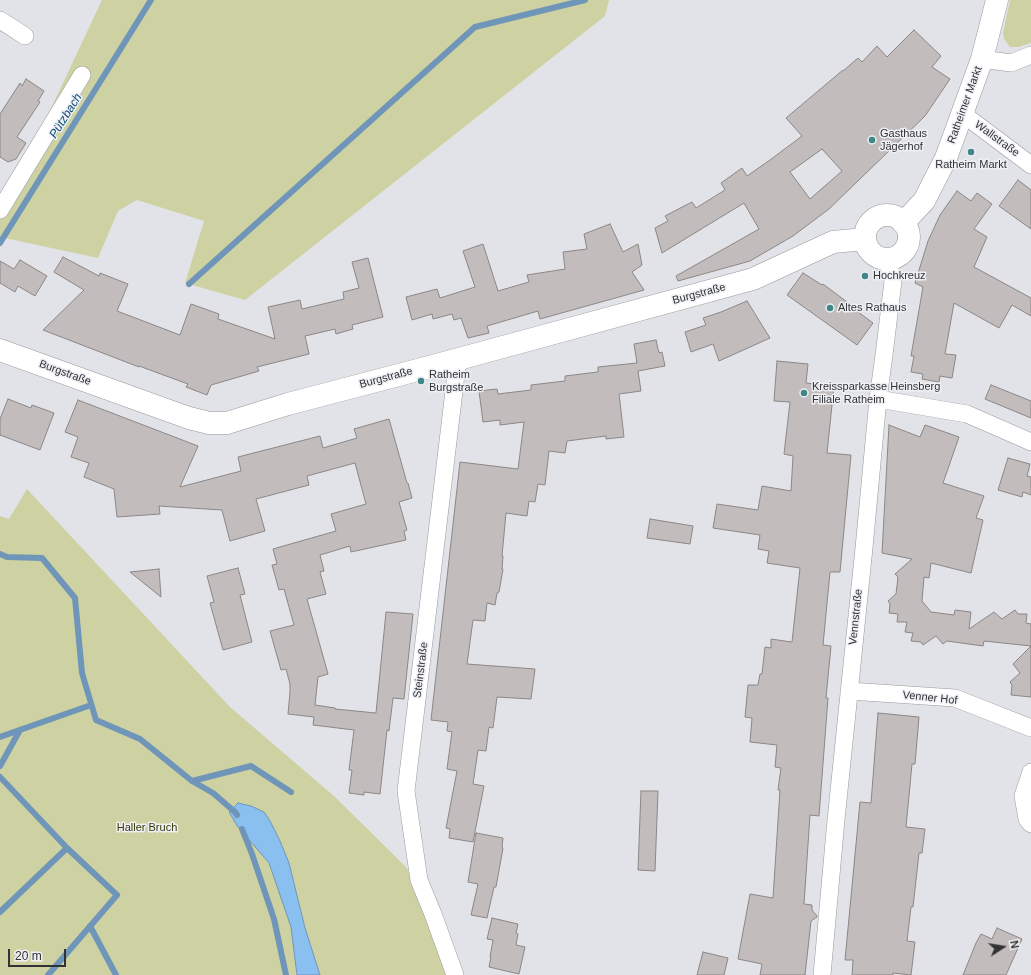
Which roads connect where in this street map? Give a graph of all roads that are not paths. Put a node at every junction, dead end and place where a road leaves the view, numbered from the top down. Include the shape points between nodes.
1 (997, 0) edge
2 (0, 20) edge
3 (25, 36) dead end
4 (1031, 55) edge
5 (982, 59) junction
6 (82, 75) dead end
7 (962, 114) junction
8 (1031, 165) edge
9 (0, 210) edge
10 (903, 222) junction
11 (865, 239) junction
12 (887, 259) junction
13 (0, 350) edge
14 (458, 358) junction
15 (878, 399) junction
16 (1031, 442) edge
17 (849, 691) junction
18 (1031, 728) edge
19 (1031, 772) edge
20 (1031, 824) edge
21 (455, 975) edge
22 (822, 975) edge

1 - 5 street, Ratheimer Markt
2 - 3 street
4 - 5 street via 1011,62
5 - 7 street, Ratheimer Markt
6 - 9 street
7 - 8 street, Wallstraße
7 - 10 street, Ratheimer Markt via 946,158 924,201
10 - 11 street via 892,216 878,217 868,226
10 - 12 street via 908,230 907,246 895,258
11 - 12 street via 875,256
11 - 14 street, Burgstraße via 833,242 753,279
12 - 15 street, Vennstraße via 892,281
13 - 14 street, Burgstraße via 209,423 227,423
14 - 21 street, Steinstraße via 406,791 419,880
15 - 16 street via 967,414
15 - 17 street, Vennstraße
17 - 18 street, Venner Hof via 955,698
17 - 22 street, Vennstraße
19 - 20 street via 1023,796 1027,819

